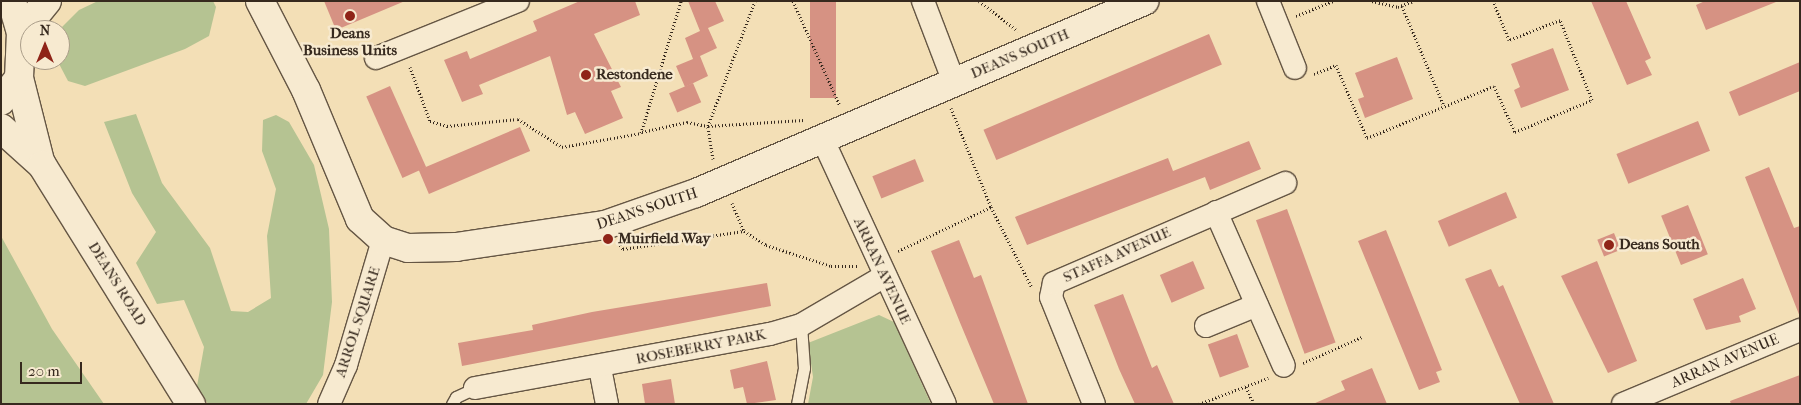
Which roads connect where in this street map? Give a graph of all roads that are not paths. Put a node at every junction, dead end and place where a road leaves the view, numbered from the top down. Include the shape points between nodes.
1 (12, 1) edge
2 (47, 1) edge
3 (260, 1) edge
4 (518, 1) edge
5 (923, 1) edge
6 (1145, 1) edge
7 (1268, 1) edge
8 (31, 20) edge
9 (20, 29) edge
10 (20, 55) edge
11 (376, 58) dead end
12 (1295, 68) road end
13 (19, 78) junction
14 (948, 84) junction
15 (1, 101) edge
16 (1, 128) edge
17 (822, 138) junction
18 (42, 165) junction
19 (1285, 182) dead end
20 (1216, 212) junction
21 (384, 240) junction
22 (880, 269) junction
23 (1257, 305) junction
24 (801, 325) junction
25 (1206, 326) dead end
26 (1800, 330) edge
27 (1284, 366) dead end
28 (600, 368) junction
29 (475, 388) joint
30 (192, 404) edge
31 (329, 404) edge
32 (452, 404) edge
33 (607, 404) edge
34 (797, 404) edge
35 (945, 404) edge
36 (1094, 404) edge
37 (1623, 404) edge

1 - 9 street, DEANS ROAD
2 - 8 street
3 - 21 street, DEANS SOUTH via 306,90 344,189 360,219
4 - 11 street
5 - 14 street
6 - 14 street, DEANS SOUTH
7 - 12 street
10 - 13 street, DEANS ROAD
13 - 15 street
13 - 18 street, DEANS ROAD
14 - 17 street, DEANS SOUTH
16 - 18 street, DEANS ROAD
17 - 21 street, DEANS SOUTH via 696,193 605,225 456,248 408,248
17 - 22 street, ARRAN AVENUE
18 - 30 street, DEANS ROAD
19 - 20 street, STAFFA AVENUE
20 - 23 street
20 - 36 street, STAFFA AVENUE via 1068,274 1054,283 1050,297
21 - 31 street, ARROL SQUARE via 346,366
22 - 24 street, ROSEBERRY PARK
22 - 35 street, ARRAN AVENUE
23 - 25 street
23 - 27 street
24 - 28 street, ROSEBERRY PARK
24 - 34 lane via 804,368
26 - 37 street, ARRAN AVENUE
28 - 29 street, ROSEBERRY PARK
28 - 33 street
29 - 32 lane, ROSEBERRY PARK via 456,397

